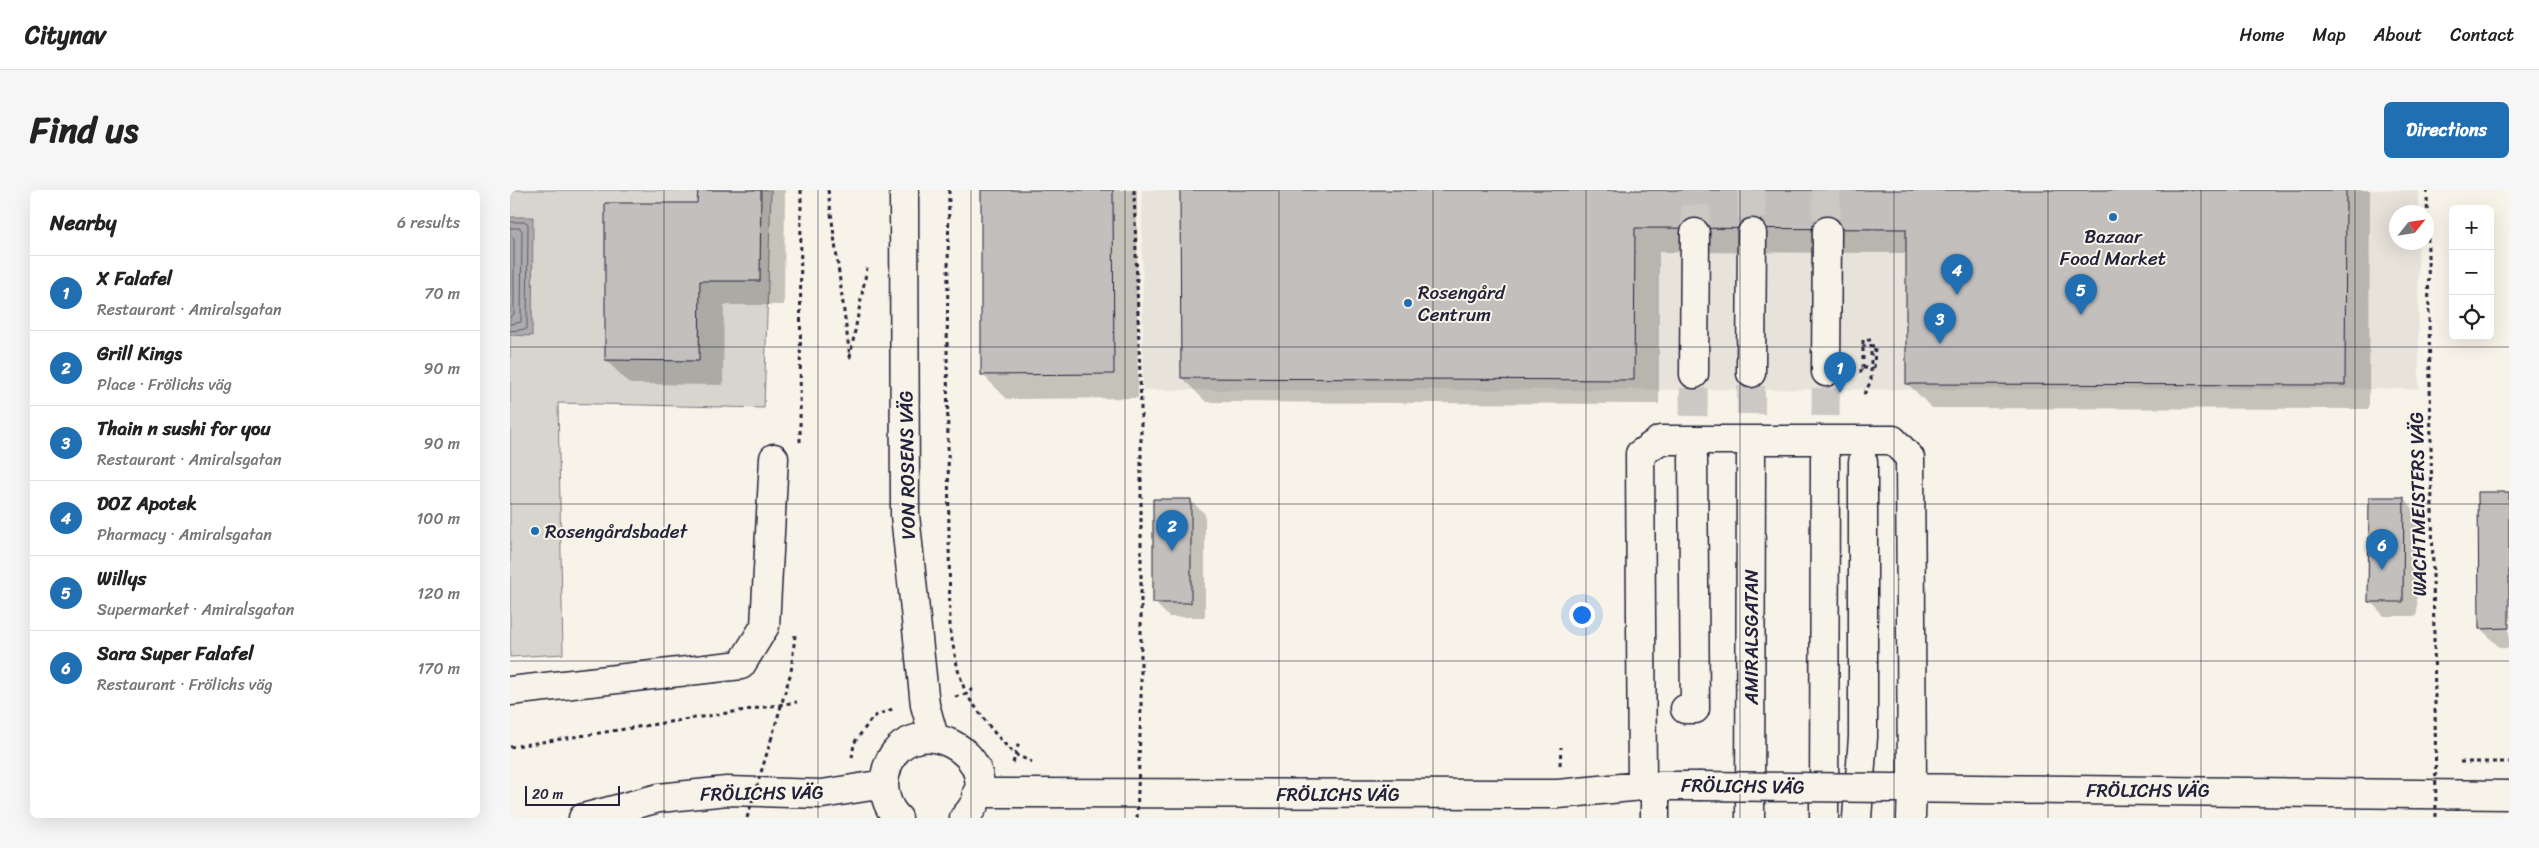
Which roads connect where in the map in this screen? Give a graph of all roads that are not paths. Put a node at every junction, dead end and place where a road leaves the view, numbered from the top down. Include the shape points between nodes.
1 (904, 190) edge
2 (1827, 231) tunnel mouth
3 (1695, 233) tunnel mouth
4 (1752, 233) tunnel mouth
5 (1826, 372) tunnel mouth
6 (1751, 373) tunnel mouth
7 (1694, 374) tunnel mouth
8 (1751, 456) tunnel mouth
9 (774, 458) dead end
10 (1693, 458) tunnel mouth
11 (1825, 458) tunnel mouth
12 (1863, 462) dead end
13 (510, 691) edge
14 (1685, 710) dead end
15 (934, 737) junction
16 (884, 784) junction
17 (1649, 786) junction
18 (1901, 788) junction
19 (978, 793) junction
20 (2509, 795) edge
21 (583, 818) edge
22 (898, 818) edge
23 (964, 818) edge
24 (1655, 818) edge
25 (1750, 818) edge
26 (1824, 818) edge
27 (1857, 818) edge
28 (1911, 818) edge

1 - 15 street, VON ROSENS VÄG via 905,515 925,705
2 - 5 street
3 - 7 street
4 - 6 street
8 - 25 street, AMIRALSGATAN
9 - 13 street via 765,626 741,665
10 - 14 street via 1694,709
11 - 26 street
12 - 27 street via 1863,737
15 - 16 street via 904,745 886,769
15 - 19 street via 963,750 978,777
16 - 21 street, FRÖLICHS VÄG via 822,794 727,791 659,798
16 - 22 street via 886,801
17 - 18 street, FRÖLICHS VÄG, bridge
17 - 18 street via 1640,454 1660,440 1893,440 1910,458
17 - 19 street, FRÖLICHS VÄG via 1558,794
17 - 24 street
18 - 20 street, FRÖLICHS VÄG
18 - 28 street
19 - 23 street

